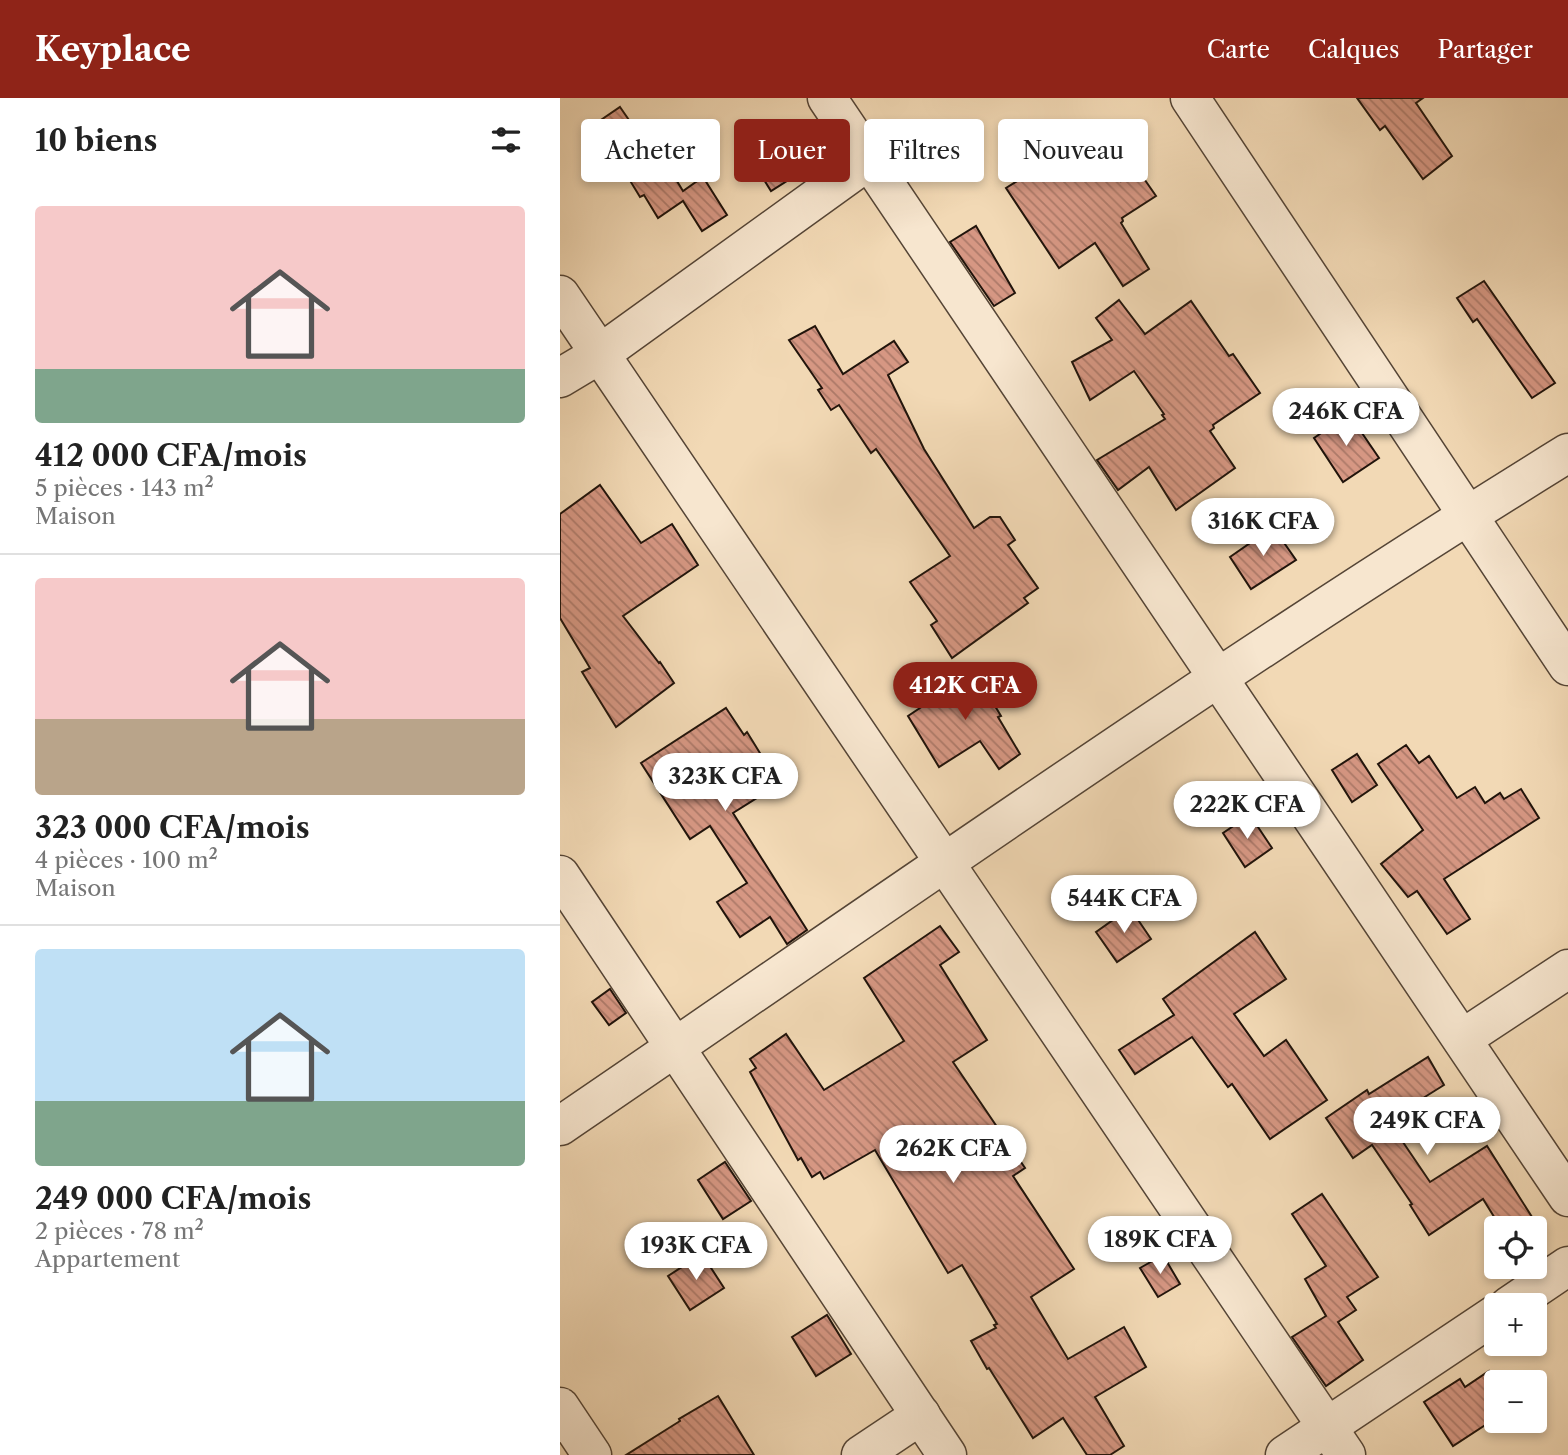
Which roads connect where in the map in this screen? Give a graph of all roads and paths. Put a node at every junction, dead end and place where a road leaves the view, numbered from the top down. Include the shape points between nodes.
1 (827, 98) edge
2 (1190, 98) edge
3 (864, 153) edge
4 (864, 164) edge
5 (884, 182) edge
6 (560, 295) edge
7 (600, 354) junction
8 (560, 377) edge
9 (1568, 453) edge
10 (1469, 514) junction
11 (1568, 666) edge
12 (1218, 678) junction
13 (945, 863) junction
14 (560, 875) edge
15 (1568, 969) edge
16 (1462, 1039) junction
17 (675, 1048) junction
18 (560, 1126) edge
19 (1568, 1197) edge
20 (1568, 1266) edge
21 (1528, 1293) edge
22 (1484, 1324) edge
23 (560, 1407) edge
24 (920, 1415) junction
25 (1336, 1441) edge
26 (593, 1455) edge
27 (861, 1455) edge
28 (947, 1455) edge
29 (1285, 1455) edge

1 - 3 street
2 - 10 street
4 - 7 street
5 - 12 street
6 - 7 street
7 - 8 street
7 - 13 street
9 - 10 street
10 - 11 street
10 - 12 street
12 - 13 street
12 - 16 street
13 - 17 street
13 - 25 street
14 - 17 street
15 - 16 street
16 - 19 street
17 - 18 street
17 - 24 street
20 - 21 street
22 - 25 street
23 - 26 street
24 - 27 street
24 - 28 street
25 - 29 street

